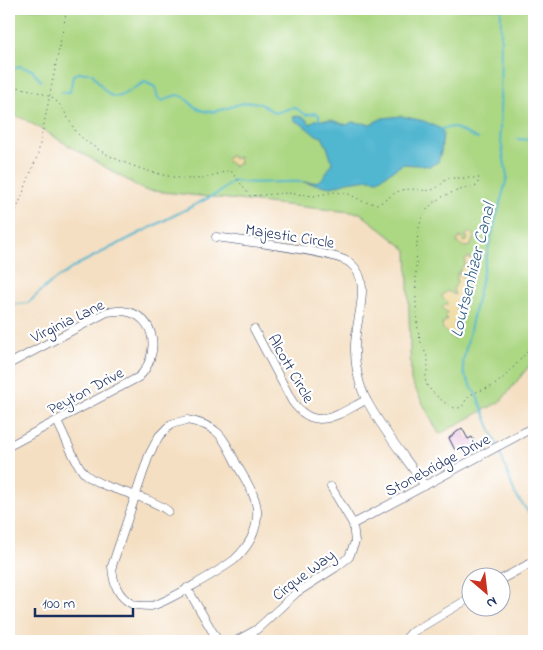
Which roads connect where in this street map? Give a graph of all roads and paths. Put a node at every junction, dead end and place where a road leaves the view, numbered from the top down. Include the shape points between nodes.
1 (67, 9) edge
2 (9, 85) edge
3 (9, 229) edge
4 (216, 237) dead end
5 (254, 329) dead end
6 (154, 342) joint
7 (534, 344) edge
8 (9, 364) edge
9 (366, 400) junction
10 (57, 421) junction
11 (534, 427) edge
12 (9, 446) edge
13 (425, 486) junction
14 (331, 487) dead end
15 (137, 495) junction
16 (168, 511) dead end
17 (353, 524) junction
18 (529, 564) dead end
19 (510, 574) edge
20 (187, 588) junction
21 (460, 604) edge
22 (218, 641) edge
23 (236, 641) edge
24 (404, 641) edge

1 - 3 path via 38,154
2 - 7 path via 57,101 70,125 82,138 111,155 145,170 171,176 195,179 232,172 250,196 287,193 314,196 333,192 378,204 403,190 430,191 447,178 479,178 477,186 457,190 427,209 416,232 420,338 428,359 425,381 430,390 453,408 463,406 471,396 498,382
4 - 9 street, Majestic Circle via 340,257 356,269 362,288 354,348
5 - 9 street, Alcott Circle via 300,412 307,417 318,420 332,418
6 - 8 street, Virginia Lane via 144,322 136,316 123,311 107,312
6 - 10 street, Peyton Drive via 148,368 139,377
9 - 13 street, Majestic Circle
10 - 12 street, Peyton Drive
10 - 15 street via 83,472
11 - 13 street, Stonebridge Drive
13 - 17 street, Stonebridge Drive
14 - 17 street
15 - 16 street via 155,501
15 - 20 street via 112,566 113,582 120,595 133,605 152,606
15 - 20 street via 149,454 159,436 171,424 187,420 208,424 224,440 256,502 258,517 246,547 233,560
17 - 23 street, Cirque Way via 355,542 349,557 296,593 256,630
18 - 19 street
20 - 22 street
21 - 24 street via 410,633

